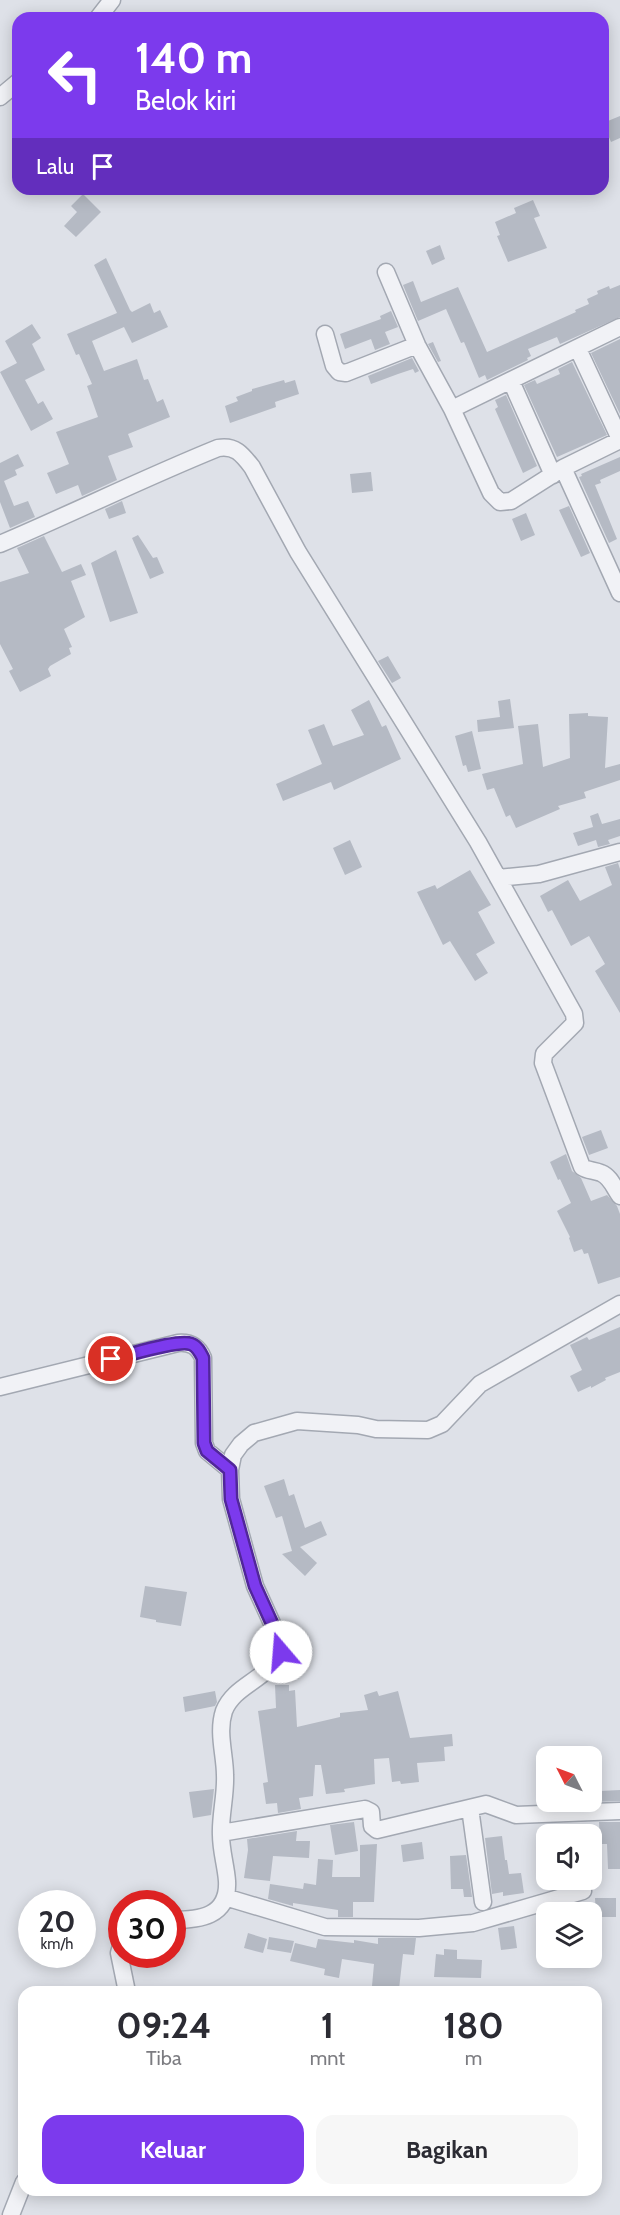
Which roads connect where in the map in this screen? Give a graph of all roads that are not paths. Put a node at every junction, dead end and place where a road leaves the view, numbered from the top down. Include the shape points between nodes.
1 (112, 0) edge
2 (103, 12) edge
3 (12, 87) edge
4 (0, 97) edge
5 (386, 272) dead end
6 (620, 327) edge
7 (325, 334) dead end
8 (417, 345) junction
9 (578, 349) junction
10 (511, 381) junction
11 (452, 409) junction
12 (620, 439) edge
13 (558, 472) junction
14 (0, 544) edge
15 (620, 594) edge
16 (620, 852) edge
17 (498, 878) junction
18 (620, 1196) edge
19 (620, 1304) edge
20 (0, 1387) edge
21 (230, 1470) junction
22 (470, 1808) junction
23 (620, 1811) edge
24 (221, 1833) junction
25 (583, 1891) dead end
26 (225, 1897) junction
27 (483, 1902) dead end
28 (186, 1919) edge
29 (122, 1968) edge
30 (126, 1986) edge
31 (18, 2196) edge
32 (11, 2215) edge

1 - 2 street
3 - 4 street
5 - 8 street
6 - 9 street
7 - 8 street via 334,366 346,373
8 - 11 street
9 - 10 street
9 - 12 street
10 - 11 street
10 - 13 street
11 - 13 street via 490,493 500,502 511,501
12 - 13 street
13 - 15 street
14 - 17 street via 218,448 227,447 243,454 298,552
16 - 17 street via 538,874
17 - 18 street via 576,1020 543,1058 582,1167 608,1178
19 - 21 street via 480,1384 442,1424 428,1430 297,1420 254,1433 233,1455
20 - 21 street via 178,1343 191,1344 203,1358 204,1443 207,1451
21 - 24 street via 231,1499 255,1586 280,1641 281,1652 268,1670 230,1700 224,1713
22 - 23 street via 489,1804 519,1815
22 - 24 street via 377,1830 372,1826 371,1812 365,1809
22 - 27 street
24 - 26 street
25 - 26 street via 473,1923 419,1928 325,1927
26 - 28 street via 208,1918
29 - 30 street
31 - 32 street

